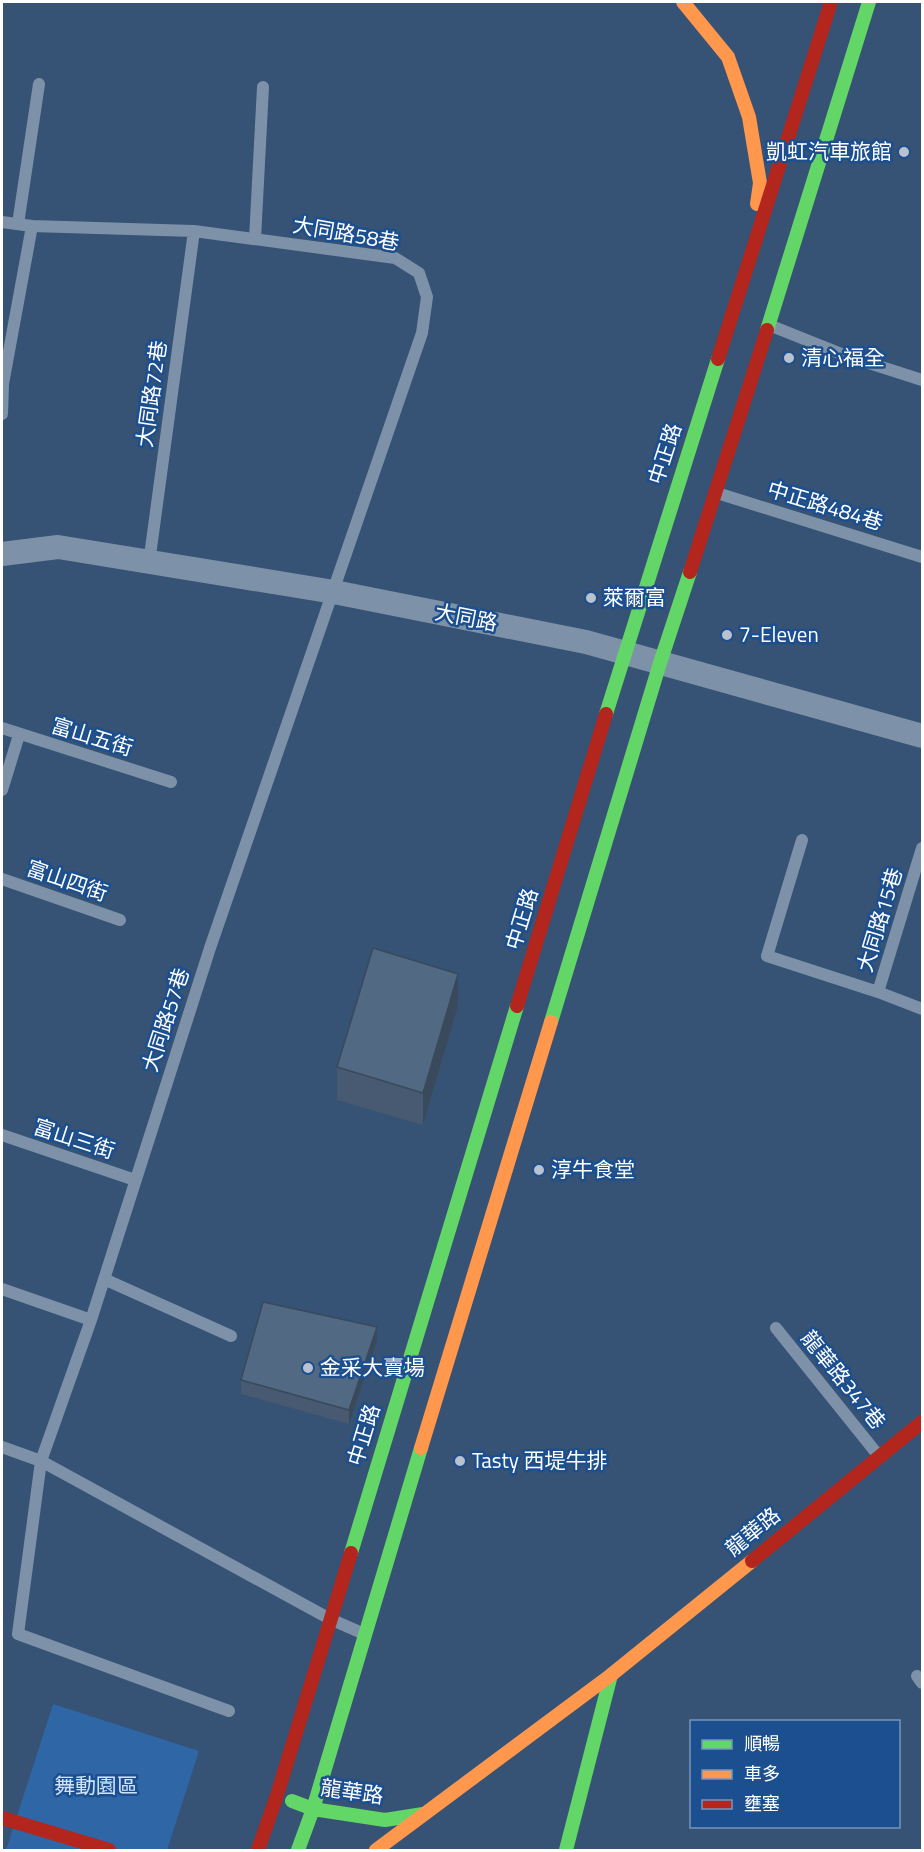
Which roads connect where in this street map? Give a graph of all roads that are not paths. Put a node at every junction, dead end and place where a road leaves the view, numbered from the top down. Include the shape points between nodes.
1 (683, 2) edge
2 (831, 2) edge
3 (868, 2) edge
4 (39, 84) dead end
5 (263, 87) dead end
6 (2, 222) edge
7 (18, 224) junction
8 (32, 226) junction
9 (194, 231) junction
10 (255, 239) junction
11 (745, 275) junction
12 (768, 325) junction
13 (922, 380) edge
14 (2, 384) edge
15 (2, 414) edge
16 (716, 493) junction
17 (2, 554) edge
18 (922, 557) edge
19 (149, 563) junction
20 (334, 592) junction
21 (626, 654) junction
22 (660, 663) junction
23 (2, 728) edge
24 (20, 735) junction
25 (922, 736) edge
26 (171, 782) dead end
27 (2, 790) edge
28 (801, 840) dead end
29 (922, 848) edge
30 (2, 879) edge
31 (120, 920) dead end
32 (878, 992) junction
33 (922, 1009) edge
34 (2, 1135) edge
35 (135, 1180) junction
36 (104, 1279) junction
37 (2, 1289) edge
38 (92, 1320) junction
39 (776, 1328) dead end
40 (231, 1336) dead end
41 (922, 1422) edge
42 (2, 1447) edge
43 (880, 1457) junction
44 (41, 1461) junction
45 (330, 1619) junction
46 (364, 1634) junction
47 (611, 1675) junction
48 (229, 1711) dead end
49 (277, 1795) junction
50 (313, 1809) junction
51 (423, 1814) junction
52 (2, 1818) edge
53 (109, 1851) edge
54 (258, 1851) edge
55 (298, 1851) edge
56 (376, 1851) edge
57 (566, 1851) edge

1 - 11 main road via 728,57 749,117 760,183
2 - 11 main road, 中正路
3 - 12 main road
4 - 7 lane
5 - 10 lane
6 - 7 lane, 大同路58巷
7 - 8 lane, 大同路58巷
8 - 9 lane, 大同路58巷
8 - 14 lane
9 - 10 lane, 大同路58巷
9 - 19 lane, 大同路72巷
10 - 20 lane, 大同路58巷 via 395,258 419,273 427,297 422,333
11 - 21 main road, 中正路
12 - 13 lane
12 - 16 main road
14 - 15 lane
16 - 18 lane, 中正路484巷
16 - 22 main road
17 - 19 street, 大同路 via 58,547
19 - 20 street, 大同路
20 - 21 street, 大同路 via 586,642
20 - 35 lane, 大同路57巷 via 210,948
21 - 22 street, 大同路
21 - 45 main road, 中正路
22 - 25 street, 大同路
22 - 46 main road
23 - 24 lane, 富山五街
24 - 26 lane, 富山五街
24 - 27 lane
28 - 32 lane via 767,956
29 - 32 lane, 大同路15巷
30 - 31 lane, 富山四街
32 - 33 lane, 大同路15巷
34 - 35 lane, 富山三街
35 - 36 lane, 大同路57巷
36 - 38 lane, 大同路57巷
36 - 40 lane
37 - 38 lane
38 - 44 lane, 大同路57巷
39 - 43 lane, 龍華路347巷
41 - 43 main road, 龍華路
42 - 44 lane
43 - 47 main road, 龍華路
44 - 45 lane
44 - 48 lane, 大同路57巷 via 18,1634
45 - 46 lane
45 - 49 main road, 中正路
46 - 50 main road
47 - 51 main road, 龍華路
47 - 57 main road
49 - 50 main road, 龍華路
49 - 54 main road, 中正路
50 - 51 main road, 龍華路 via 385,1820
50 - 55 main road
51 - 56 main road, 龍華路
52 - 53 main road

